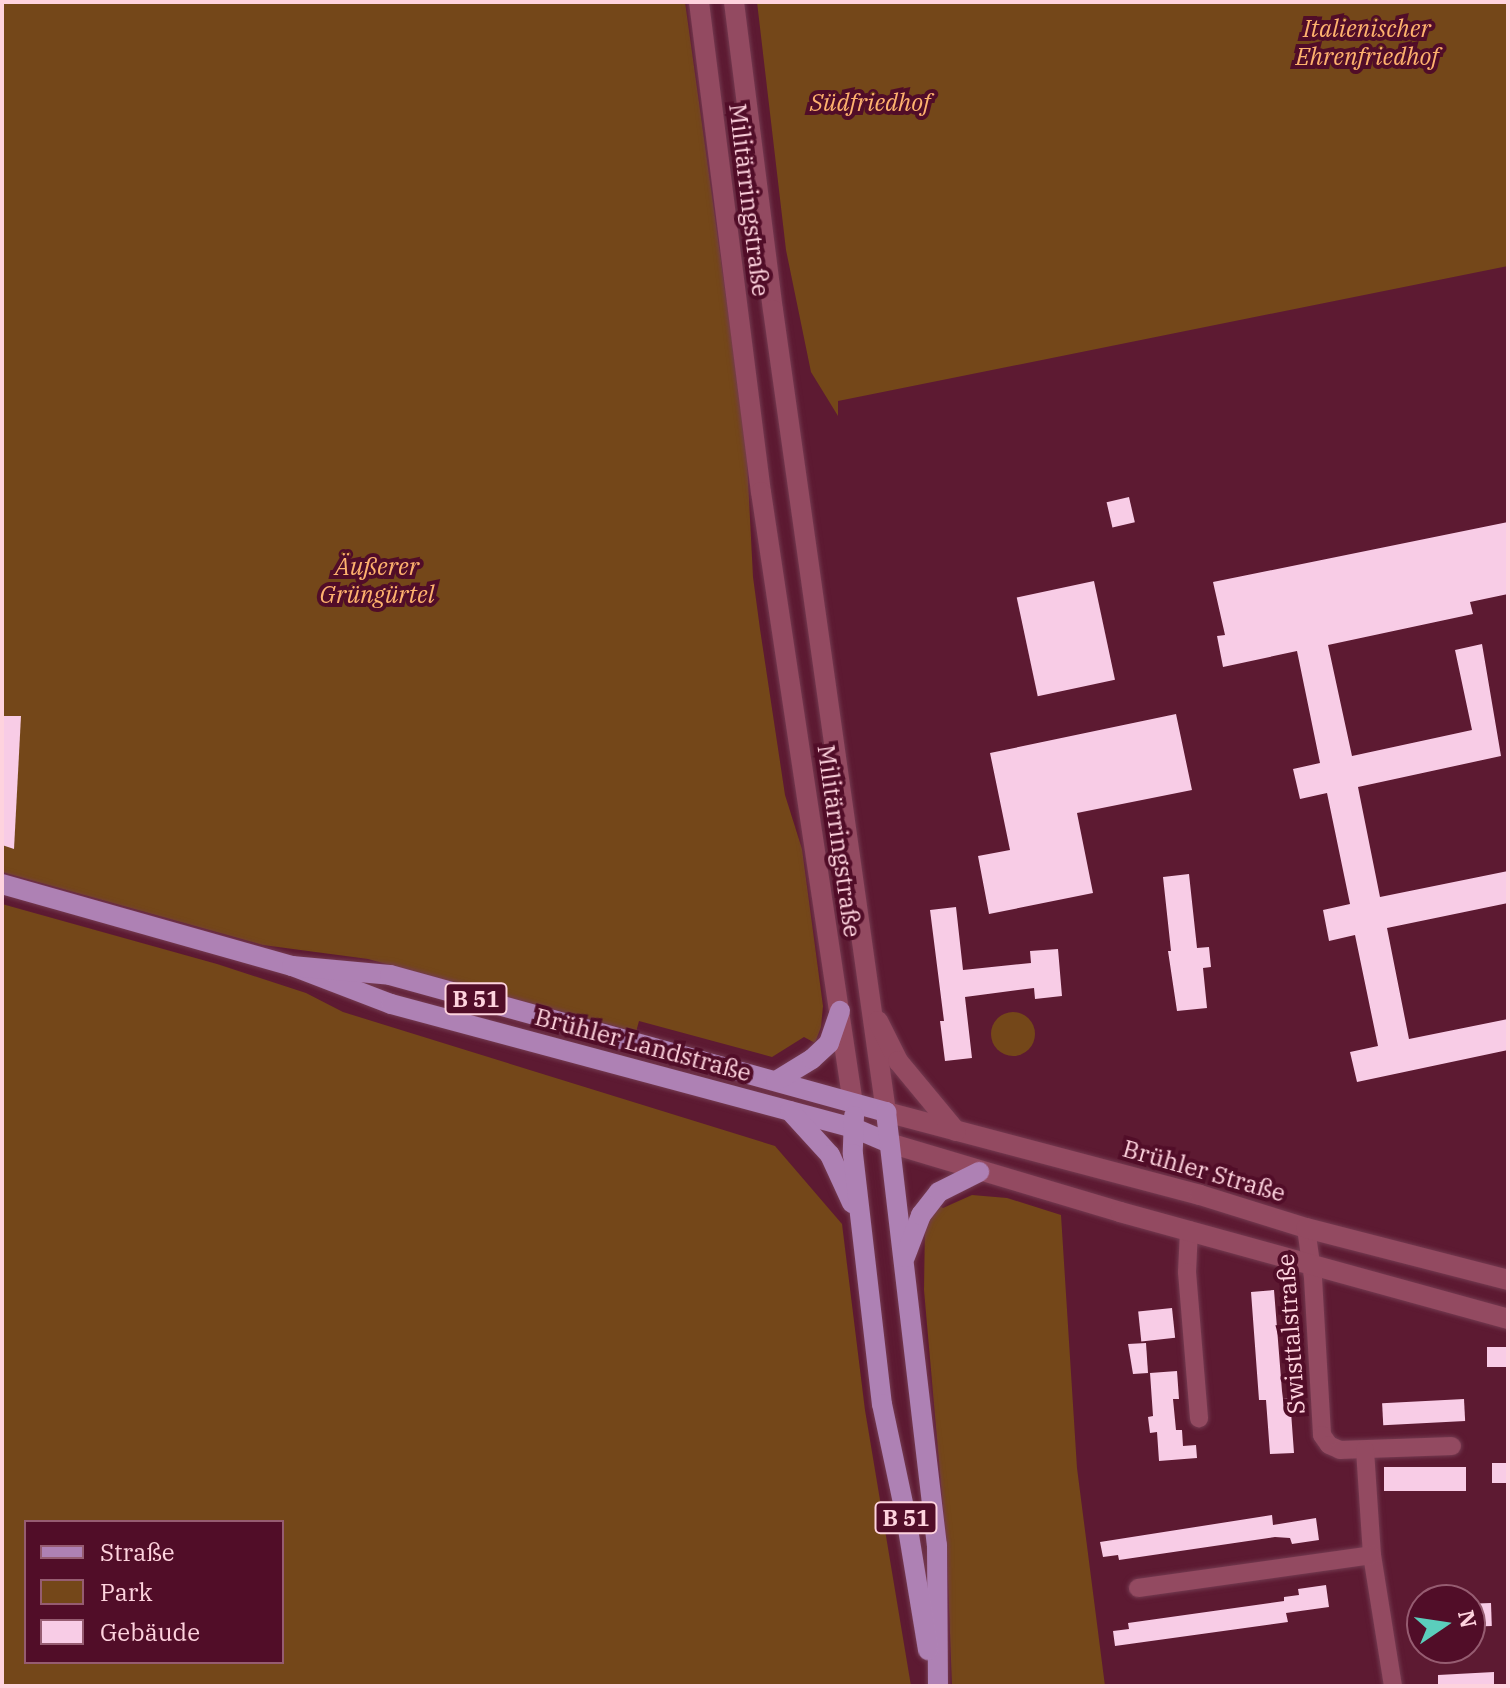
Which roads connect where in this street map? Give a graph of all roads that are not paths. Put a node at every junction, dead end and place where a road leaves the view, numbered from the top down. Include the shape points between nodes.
1 (699, 2) edge
2 (734, 2) edge
3 (2, 884) edge
4 (292, 966) junction
5 (871, 1007) junction
6 (840, 1011) junction
7 (776, 1081) junction
8 (853, 1104) junction
9 (790, 1111) junction
10 (886, 1112) junction
11 (854, 1128) junction
12 (956, 1131) junction
13 (889, 1143) junction
14 (979, 1172) junction
15 (1200, 1195) junction
16 (861, 1223) junction
17 (1306, 1228) junction
18 (1189, 1230) junction
19 (904, 1260) junction
20 (1311, 1265) junction
21 (1508, 1280) edge
22 (1508, 1319) edge
23 (1199, 1419) dead end
24 (1452, 1446) dead end
25 (1365, 1450) junction
26 (1372, 1555) junction
27 (1138, 1588) dead end
28 (936, 1686) edge
29 (1393, 1686) edge

1 - 6 main road, Militärringstraße via 761,492
2 - 5 main road, Militärringstraße
3 - 4 main road, Brühler Landstraße / B 51
4 - 7 main road, Brühler Landstraße / B 51 via 390,975
4 - 9 main road, Brühler Landstraße / B 51 via 391,1004
5 - 10 main road, Militärringstraße
5 - 12 main road via 898,1061
6 - 7 main road via 829,1043
6 - 8 main road, Militärringstraße
7 - 8 main road, Brühler Landstraße / B 51
8 - 10 main road, Brühler Landstraße / B 51
8 - 11 main road, Militärringstraße / B 51
9 - 11 main road, Brühler Landstraße / B 51
9 - 16 main road, B 51 via 830,1155
10 - 12 main road, Brühler Straße
10 - 13 main road, Militärringstraße / B 51
11 - 13 main road, Brühler Landstraße / B 51
11 - 16 main road, Militärringstraße / B 51
12 - 15 main road, Brühler Straße
13 - 14 main road
13 - 19 main road, Militärringstraße / B 51
14 - 18 main road
14 - 19 main road, B 51 via 939,1192 921,1215
15 - 17 main road, Brühler Straße
15 - 18 main road
16 - 28 main road, Militärringstraße / B 51 via 882,1404
17 - 20 street, Swisttalstraße
17 - 21 main road, Brühler Straße
18 - 20 main road
18 - 23 street via 1187,1272
19 - 28 main road, Militärringstraße / B 51 via 937,1545
20 - 22 main road
20 - 25 street, Swisttalstraße via 1322,1435 1340,1450
24 - 25 street, Swisttalstraße
25 - 26 street
26 - 27 street
26 - 29 street

